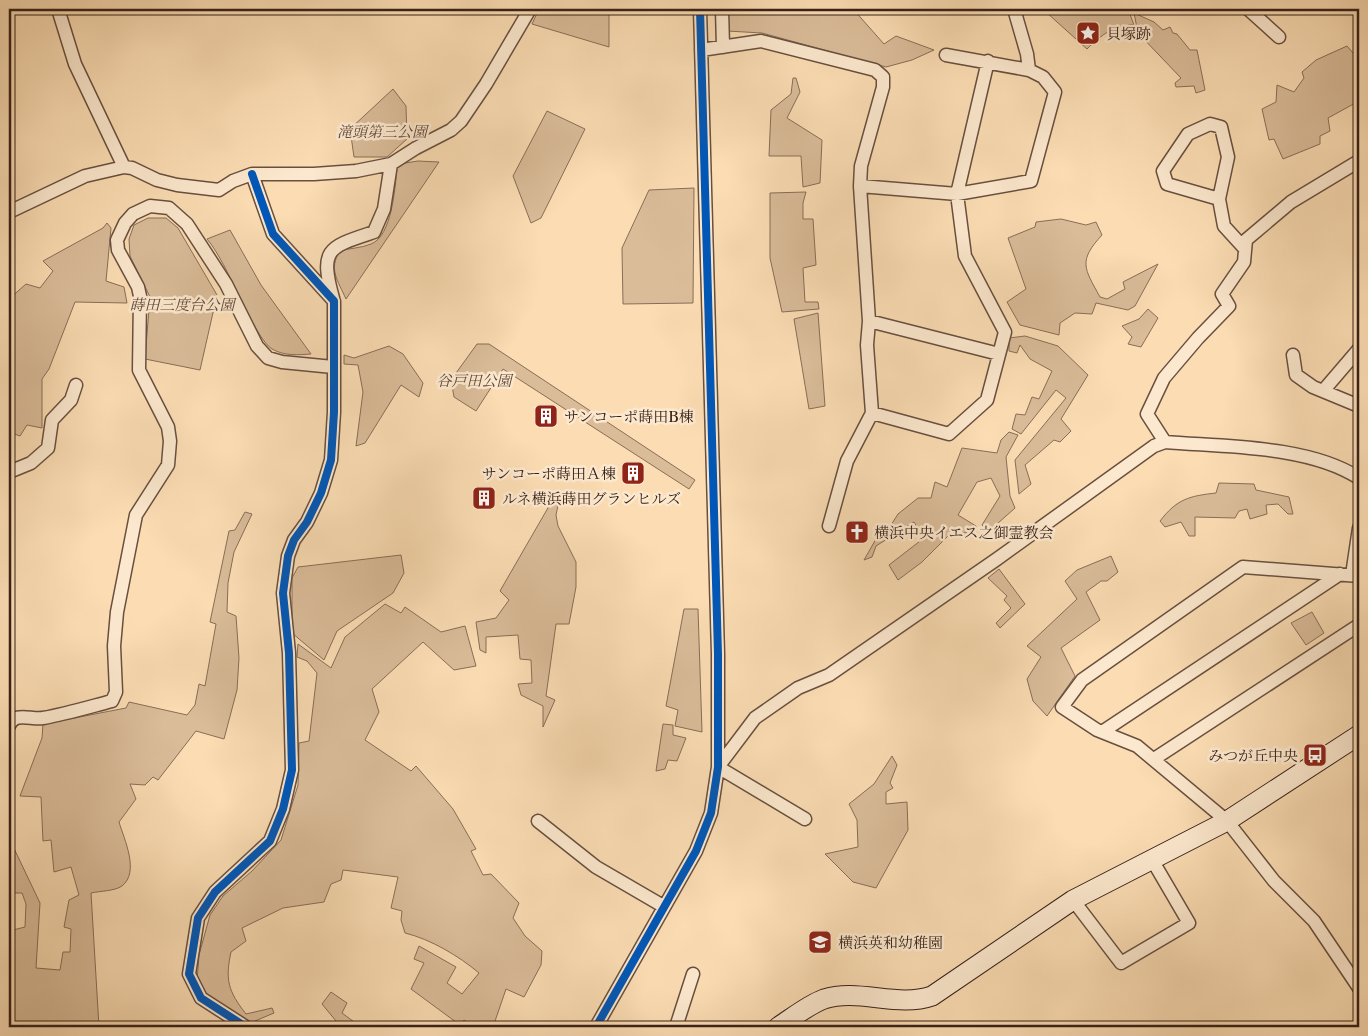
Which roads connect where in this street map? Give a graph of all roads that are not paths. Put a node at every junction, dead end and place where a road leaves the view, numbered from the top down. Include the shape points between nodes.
1 (58, 9) edge
2 (530, 9) edge
3 (700, 9) edge
4 (722, 9) edge
5 (1014, 9) edge
6 (1248, 9) edge
7 (1279, 37) dead end
8 (723, 47) junction
9 (701, 50) junction
10 (946, 55) dead end
11 (988, 61) junction
12 (1029, 70) junction
13 (1359, 161) edge
14 (390, 164) junction
15 (124, 167) junction
16 (252, 174) junction
17 (860, 186) junction
18 (957, 194) junction
19 (1219, 199) junction
20 (9, 212) edge
21 (1245, 248) junction
22 (334, 301) junction
23 (869, 320) junction
24 (1359, 349) edge
25 (999, 354) junction
26 (1294, 355) dead end
27 (333, 367) junction
28 (76, 385) dead end
29 (1323, 391) junction
30 (1359, 406) edge
31 (872, 413) junction
32 (1165, 442) junction
33 (9, 472) edge
34 (1359, 478) edge
35 (829, 526) dead end
36 (1359, 528) edge
37 (1350, 575) edge
38 (1359, 625) edge
39 (9, 726) edge
40 (1102, 732) junction
41 (1359, 735) edge
42 (1154, 759) junction
43 (718, 767) junction
44 (805, 819) dead end
45 (538, 821) dead end
46 (1227, 821) junction
47 (1151, 858) junction
48 (1073, 900) junction
49 (663, 906) junction
50 (693, 974) dead end
51 (1359, 988) edge
52 (246, 1027) edge
53 (596, 1027) edge
54 (676, 1027) edge
55 (778, 1027) edge

1 - 15 street via 75,64
2 - 14 street via 461,121 451,130
3 - 9 street
4 - 8 street
5 - 12 street
6 - 7 street
8 - 9 street
8 - 17 street via 761,41 876,70 883,77 861,166
9 - 43 street via 718,654
10 - 11 street
11 - 12 street
11 - 18 street
12 - 18 street via 1043,77 1055,92 1031,181
13 - 21 street via 1291,202 1246,240
14 - 16 street via 356,171
14 - 22 street via 384,209 374,232 338,244 326,260
15 - 16 street via 177,185 219,190
15 - 20 street via 85,176
16 - 22 street via 273,234
17 - 18 street
17 - 23 street
18 - 25 street via 965,256 1005,332
19 - 19 street via 1228,157 1221,127 1210,124 1188,134 1163,171 1168,184
19 - 21 street via 1224,226
21 - 32 street via 1244,262 1222,294 1229,306 1164,378 1147,414
22 - 27 street
23 - 25 street
23 - 31 street via 867,345
24 - 29 street
25 - 31 street via 988,400 949,434
26 - 29 street via 1296,375
27 - 39 street via 268,358 257,346 226,284 187,224 169,208 150,206 133,214 117,240 118,250 140,296 139,370 168,427 170,441 168,465 136,516 117,612 114,646 116,692 112,701 41,719 17,717
27 - 52 street via 331,460 321,493 288,556 283,593 289,654 292,770 283,809 270,841 215,892 198,918 190,974 201,998
28 - 33 street via 71,400 52,420 48,448 30,463
29 - 30 street
31 - 35 street via 846,461
32 - 34 street via 1315,459
32 - 43 street via 1154,446 829,675 798,688 755,718
36 - 37 street
37 - 40 street
37 - 40 street via 1244,567 1082,680 1062,707
38 - 42 street
40 - 42 street via 1137,746
41 - 46 street
42 - 46 street
43 - 44 street
43 - 49 street via 711,813 699,843
45 - 49 street via 596,867
46 - 47 street
46 - 51 street via 1274,880 1314,922
47 - 48 street
47 - 48 street via 1189,923 1121,963
48 - 55 street via 932,996 892,1000 851,996 824,1000
49 - 53 street
50 - 54 street

